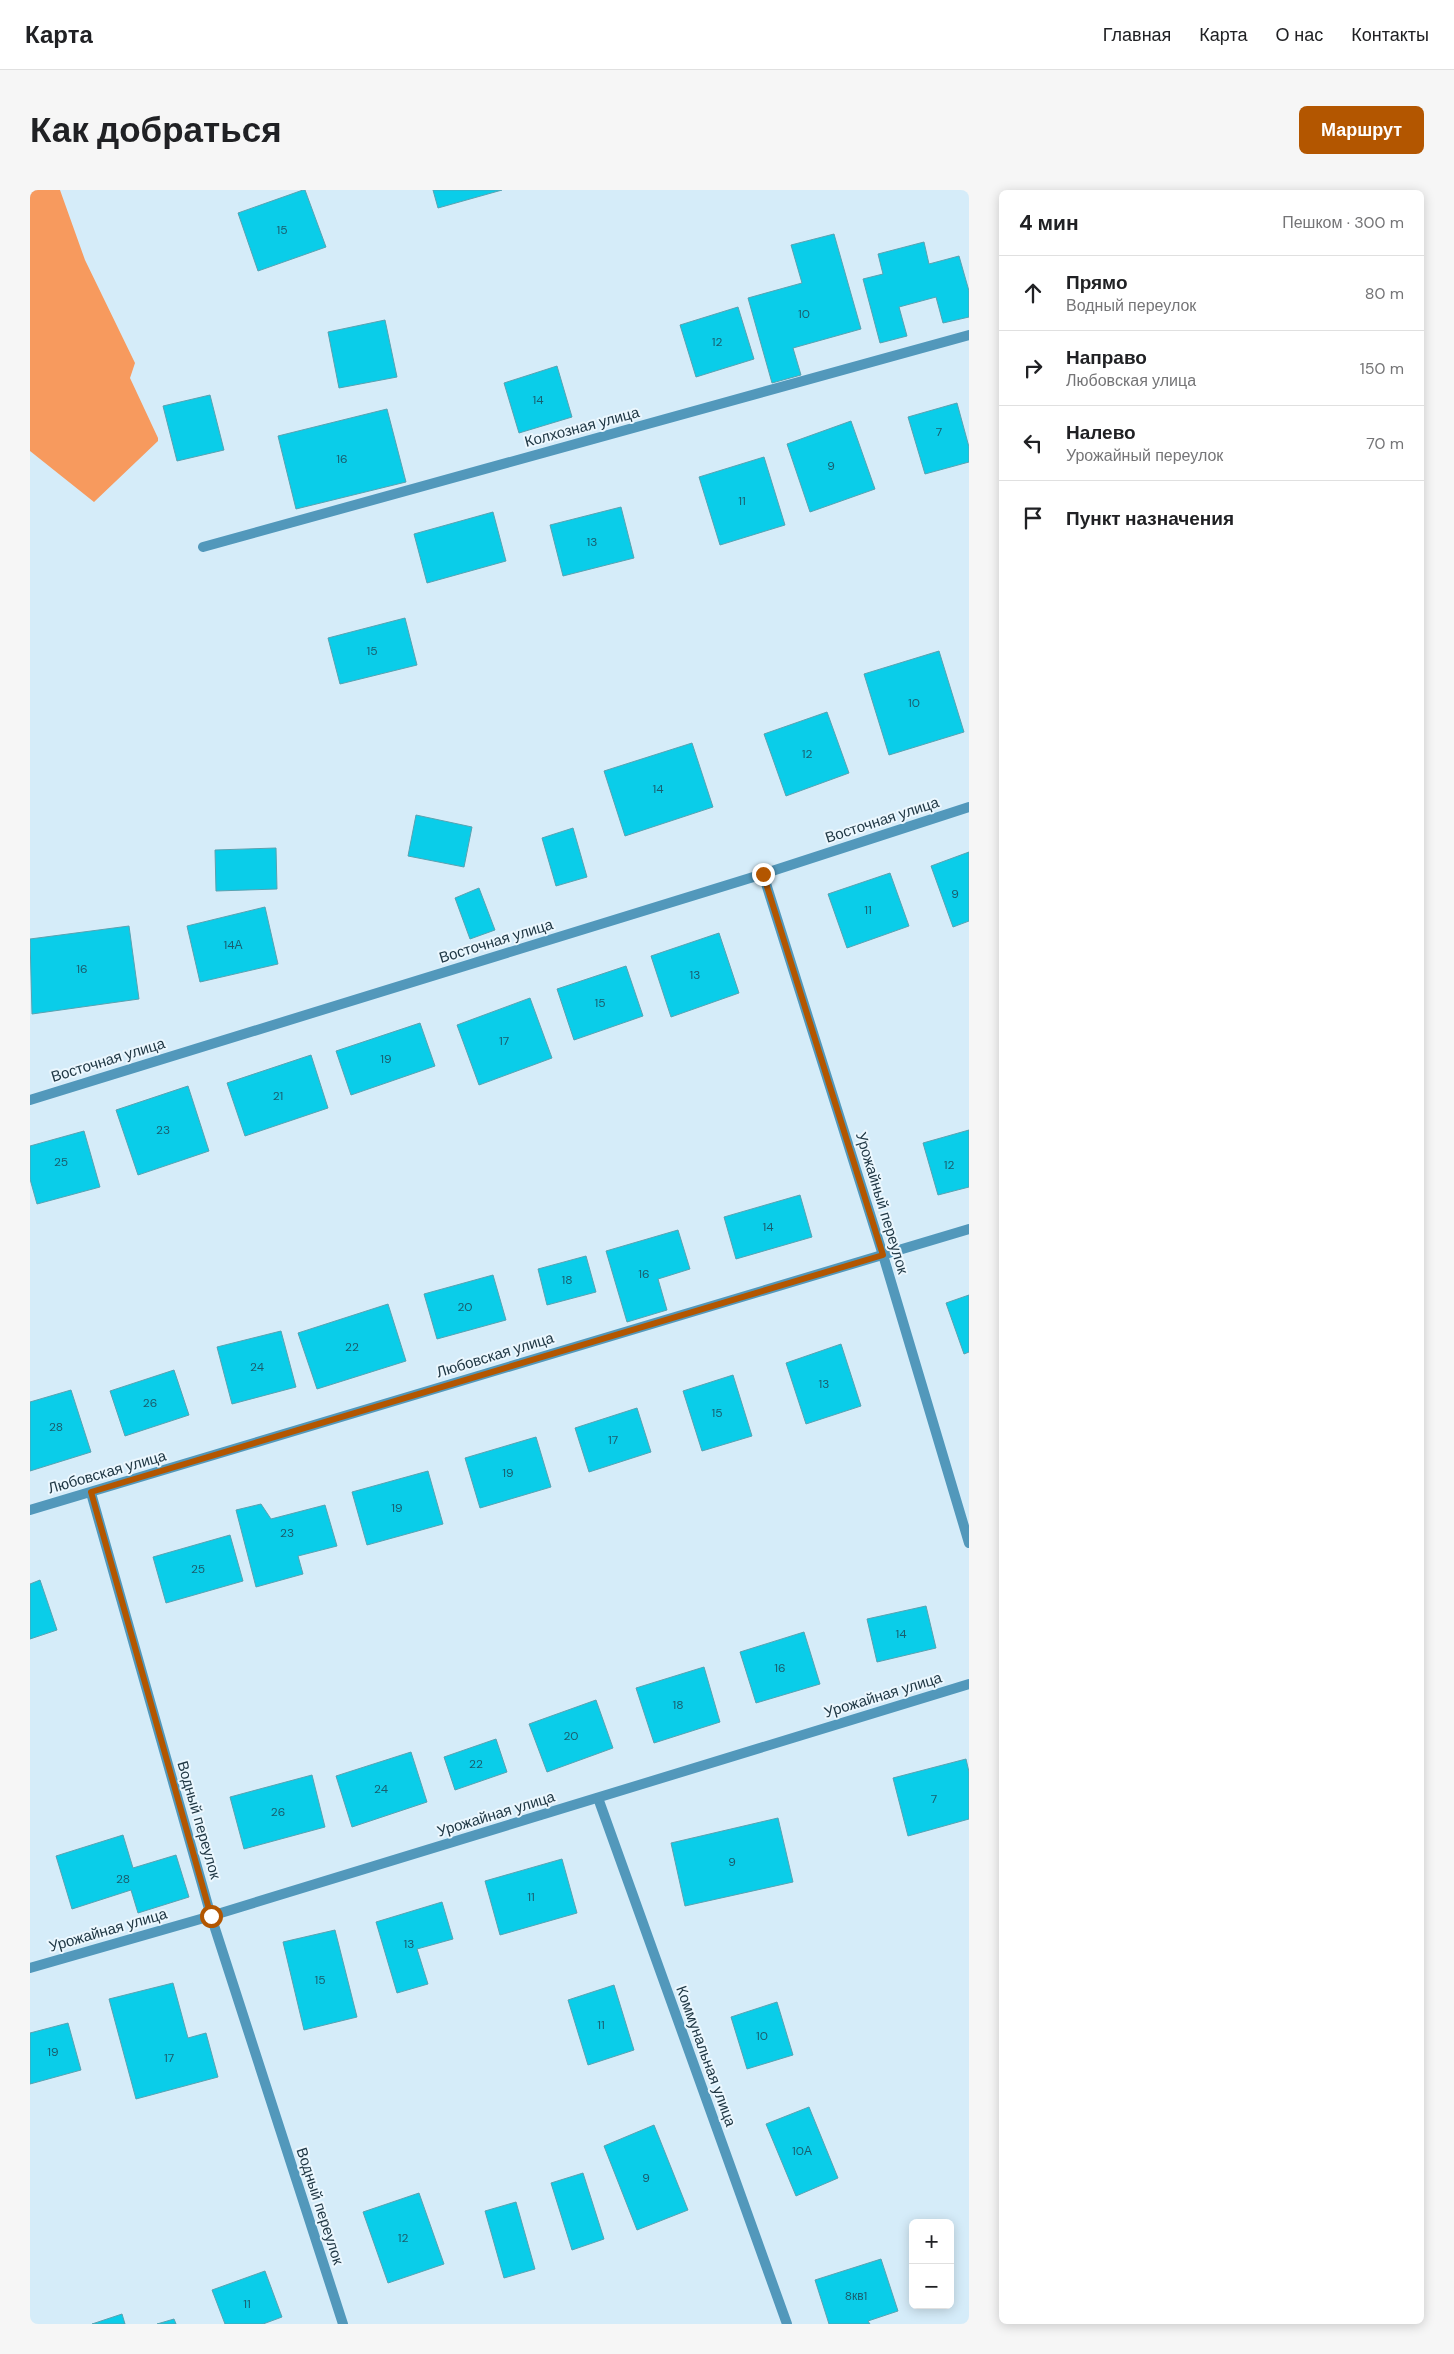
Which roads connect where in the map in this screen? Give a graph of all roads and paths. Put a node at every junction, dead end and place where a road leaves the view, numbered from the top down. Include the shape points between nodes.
1 (969, 335) edge
2 (203, 547) dead end
3 (969, 807) edge
4 (763, 874) junction
5 (30, 1100) edge
6 (969, 1229) edge
7 (883, 1255) junction
8 (91, 1492) junction
9 (30, 1510) edge
10 (969, 1542) edge
11 (969, 1684) edge
12 (598, 1798) junction
13 (211, 1916) junction
14 (30, 1968) edge
15 (343, 2324) edge
16 (787, 2324) edge

1 - 2 street, Колхозная улица
3 - 4 street, Восточная улица
4 - 5 street, Восточная улица
4 - 7 street, Урожайный переулок
6 - 7 street, Любовская улица
7 - 8 street, Любовская улица
7 - 10 street, Урожайный переулок
8 - 9 street, Любовская улица
8 - 13 street, Водный переулок
11 - 12 street, Урожайная улица
12 - 13 street, Урожайная улица
12 - 16 street, Коммунальная улица
13 - 14 street, Урожайная улица
13 - 15 street, Водный переулок

